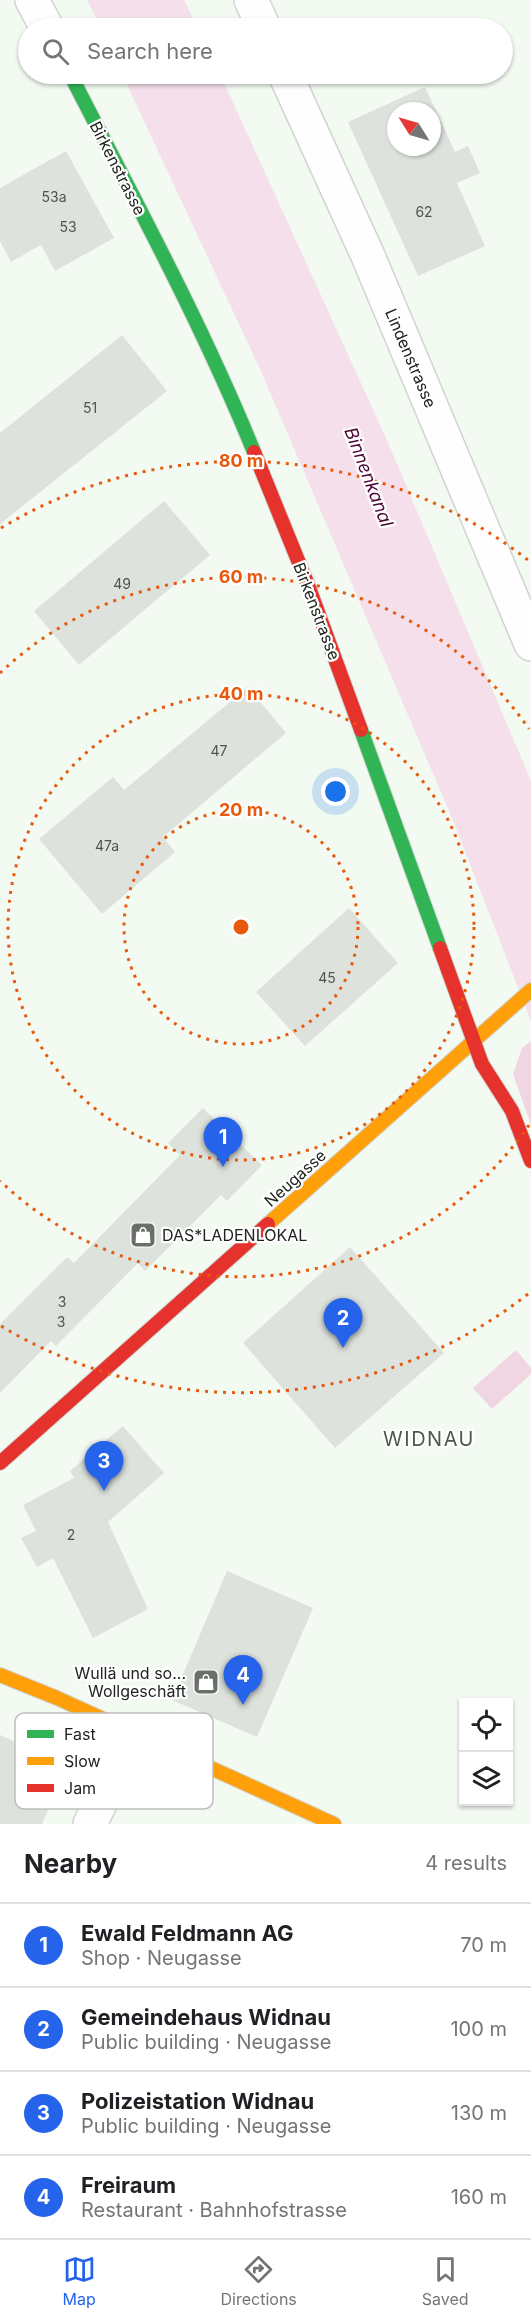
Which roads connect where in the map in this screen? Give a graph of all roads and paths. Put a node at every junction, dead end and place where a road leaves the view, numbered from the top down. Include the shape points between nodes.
1 (32, 0) edge
2 (252, 0) edge
3 (42, 18) edge
4 (260, 18) edge
5 (75, 84) edge
6 (290, 84) edge
7 (531, 644) edge
8 (531, 990) edge
9 (474, 1041) junction
10 (531, 1161) edge
11 (0, 1463) edge
12 (2, 1674) edge
13 (89, 1713) edge
14 (213, 1769) edge
15 (97, 1809) edge
16 (90, 1824) edge
17 (334, 1824) edge

1 - 3 street
2 - 4 street
5 - 9 street, Birkenstrasse via 236,406 308,585
6 - 7 street, Lindenstrasse via 368,255
8 - 9 street, Neugasse
9 - 10 street, Birkenstrasse via 482,1065 512,1111
9 - 11 street, Neugasse
12 - 13 street
14 - 17 street
15 - 16 street

